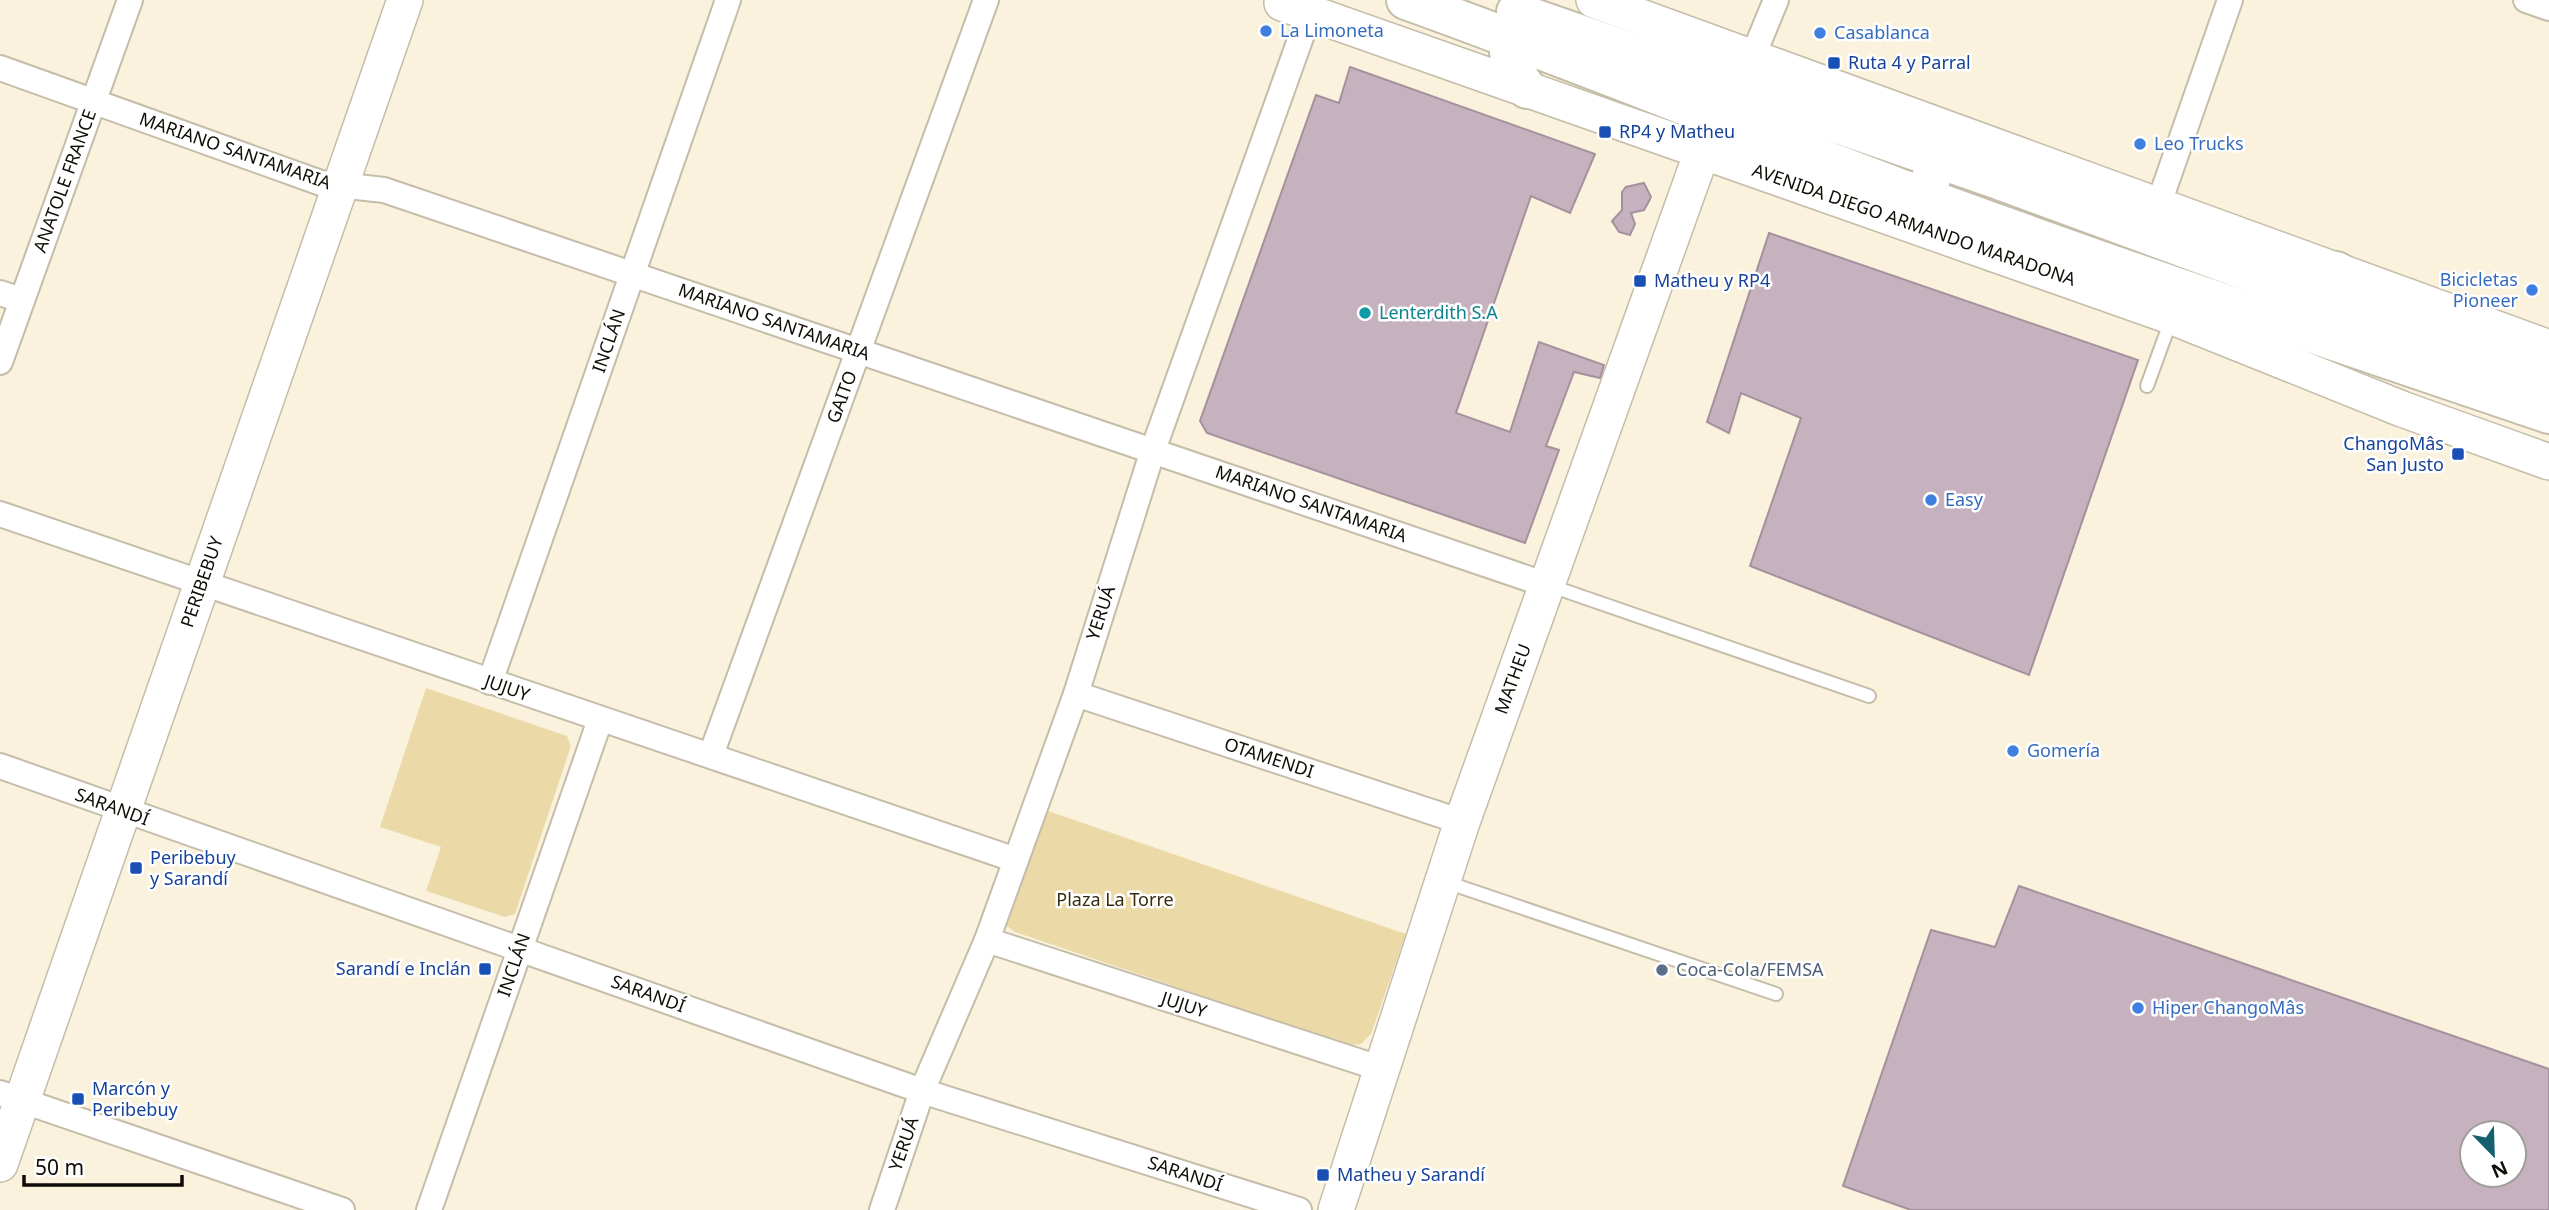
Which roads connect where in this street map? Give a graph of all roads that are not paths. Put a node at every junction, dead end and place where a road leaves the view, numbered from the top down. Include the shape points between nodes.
1 (130, 0) edge
2 (405, 0) edge
3 (728, 0) edge
4 (986, 0) edge
5 (1406, 0) edge
6 (1594, 0) edge
7 (1776, 0) edge
8 (2230, 0) edge
9 (2526, 0) edge
10 (1292, 4) edge
11 (2549, 8) edge
12 (1510, 12) edge
13 (1752, 58) junction
14 (0, 68) edge
15 (1527, 89) junction
16 (94, 102) junction
17 (1933, 142) junction
18 (1702, 152) junction
19 (341, 188) junction
20 (1907, 206) junction
21 (2158, 206) junction
22 (1994, 252) joint
23 (2336, 271) junction
24 (633, 274) junction
25 (11, 297) edge
26 (2176, 303) junction
27 (2549, 348) edge
28 (859, 350) junction
29 (0, 362) edge
30 (2495, 363) junction
31 (2549, 382) edge
32 (2147, 386) dead end
33 (2549, 414) edge
34 (1153, 450) junction
35 (2549, 462) edge
36 (0, 514) edge
37 (201, 583) junction
38 (1547, 584) junction
39 (490, 682) junction
40 (1076, 694) junction
41 (1869, 696) dead end
42 (600, 720) junction
43 (711, 755) junction
44 (0, 766) edge
45 (124, 812) junction
46 (1462, 822) junction
47 (1016, 860) junction
48 (1443, 880) junction
49 (987, 940) junction
50 (519, 948) junction
51 (1776, 994) dead end
52 (1382, 1069) junction
53 (922, 1091) junction
54 (11, 1097) edge
55 (0, 1164) edge
56 (342, 1210) edge
57 (429, 1210) edge
58 (882, 1210) edge
59 (1299, 1210) edge
60 (1336, 1210) edge

1 - 16 street, ANATOLE FRANCE
2 - 19 street, PERIBEBUY
3 - 24 street, INCLÁN
4 - 28 street, GAITO
5 - 12 main road, AVENIDA DIEGO ARMANDO MARADONA
6 - 13 street, AVENIDA DIEGO ARMANDO MARADONA
7 - 13 street
8 - 21 street
9 - 11 street
10 - 15 street, AVENIDA DIEGO ARMANDO MARADONA
10 - 34 street, YERUÁ
12 - 15 main road via 1513,69
12 - 17 main road, AVENIDA DIEGO ARMANDO MARADONA
12 - 20 main road, AVENIDA DIEGO ARMANDO MARADONA
13 - 17 street, AVENIDA DIEGO ARMANDO MARADONA
14 - 16 street, MARIANO SANTAMARIA
15 - 18 street, AVENIDA DIEGO ARMANDO MARADONA
16 - 19 street, MARIANO SANTAMARIA
16 - 25 street, ANATOLE FRANCE
17 - 20 main road
17 - 21 street, AVENIDA DIEGO ARMANDO MARADONA
17 - 30 main road, AVENIDA DIEGO ARMANDO MARADONA
18 - 20 street, AVENIDA DIEGO ARMANDO MARADONA
18 - 38 street, MATHEU
19 - 24 street, MARIANO SANTAMARIA via 384,190
19 - 37 street, PERIBEBUY
20 - 22 street, AVENIDA DIEGO ARMANDO MARADONA
20 - 26 main road, AVENIDA DIEGO ARMANDO MARADONA
21 - 23 street, AVENIDA DIEGO ARMANDO MARADONA
22 - 26 main road
23 - 27 street, AVENIDA DIEGO ARMANDO MARADONA
23 - 30 main road
24 - 28 street, MARIANO SANTAMARIA
24 - 39 street, INCLÁN
25 - 29 street, ANATOLE FRANCE
26 - 32 lane
26 - 33 main road, AVENIDA DIEGO ARMANDO MARADONA
26 - 35 street, AVENIDA DIEGO ARMANDO MARADONA via 2402,409
28 - 34 street, MARIANO SANTAMARIA
28 - 43 street, GAITO
30 - 31 main road, AVENIDA DIEGO ARMANDO MARADONA
34 - 38 street, MARIANO SANTAMARIA
34 - 40 street, YERUÁ
36 - 37 street, JUJUY
37 - 39 street, JUJUY
37 - 45 street, PERIBEBUY
38 - 41 lane
38 - 46 street, MATHEU
39 - 42 street, JUJUY
40 - 46 street, OTAMENDI
40 - 47 street, YERUÁ
42 - 43 street, JUJUY
42 - 50 street, INCLÁN
43 - 47 street, JUJUY
44 - 45 street, SARANDÍ
45 - 50 street, SARANDÍ
45 - 54 street, PERIBEBUY
46 - 48 street, MATHEU
47 - 49 street, YERUÁ
48 - 51 lane
48 - 52 street, MATHEU
49 - 52 street, JUJUY
49 - 53 street, YERUÁ
50 - 53 street, SARANDÍ
50 - 57 street, INCLÁN
52 - 60 street, MATHEU
53 - 58 street, YERUÁ
53 - 59 street, SARANDÍ
54 - 55 street, PERIBEBUY
54 - 56 street

